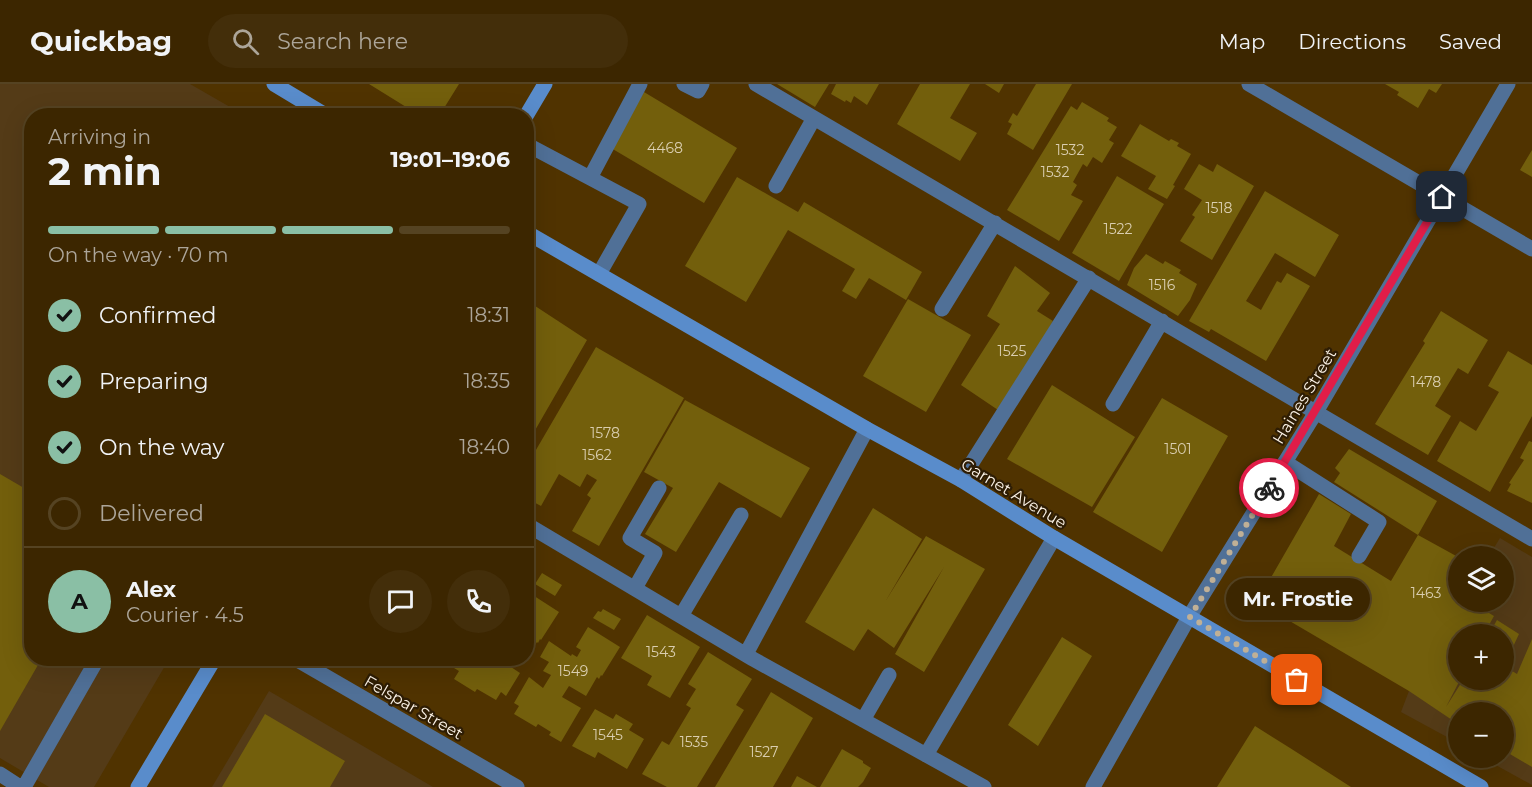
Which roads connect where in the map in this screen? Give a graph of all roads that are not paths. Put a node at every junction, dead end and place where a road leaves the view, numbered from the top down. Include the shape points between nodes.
1 (274, 84) edge
2 (544, 84) edge
3 (640, 84) edge
4 (684, 84) edge
5 (702, 84) edge
6 (756, 84) edge
7 (1249, 84) edge
8 (1508, 84) edge
9 (314, 108) edge
10 (530, 108) edge
11 (814, 118) junction
12 (534, 148) edge
13 (590, 178) junction
14 (776, 186) dead end
15 (1442, 197) junction
16 (995, 223) junction
17 (534, 237) edge
18 (1532, 249) edge
19 (599, 274) junction
20 (1089, 278) junction
21 (942, 309) dead end
22 (1162, 321) junction
23 (1113, 404) dead end
24 (1316, 412) junction
25 (867, 429) junction
26 (1285, 462) junction
27 (961, 480) junction
28 (659, 488) dead end
29 (741, 515) dead end
30 (534, 529) edge
31 (1054, 538) junction
32 (1532, 539) edge
33 (1359, 556) dead end
34 (635, 588) junction
35 (681, 616) junction
36 (1190, 617) junction
37 (746, 654) junction
38 (93, 666) edge
39 (210, 666) edge
40 (308, 666) edge
41 (889, 675) dead end
42 (863, 720) junction
43 (926, 754) junction
44 (0, 774) edge
45 (22, 787) edge
46 (138, 787) edge
47 (517, 787) edge
48 (984, 787) edge
49 (1093, 787) edge
50 (1481, 787) edge

1 - 9 main road
2 - 10 main road
3 - 13 street
4 - 5 street via 698,91
6 - 11 street
7 - 15 street
8 - 15 street, Haines Street
11 - 14 street
11 - 16 street
12 - 13 street
13 - 19 street via 639,204
15 - 18 street
15 - 24 street, Haines Street
16 - 20 street
16 - 21 street
17 - 19 main road, Garnet Avenue
19 - 25 main road, Garnet Avenue
20 - 22 street
20 - 27 street
22 - 23 street
22 - 24 street
24 - 26 street, Haines Street
24 - 32 street
25 - 27 main road, Garnet Avenue
25 - 37 street
26 - 33 street via 1379,522
26 - 36 street, Haines Street
27 - 31 main road, Garnet Avenue
28 - 34 street via 630,538 655,553
29 - 35 street
30 - 34 street
31 - 36 main road, Garnet Avenue
31 - 43 street
34 - 35 street
35 - 37 street
36 - 49 street, Haines Street
36 - 50 main road, Garnet Avenue
37 - 42 street
38 - 45 street
39 - 46 main road
40 - 47 street, Felspar Street
41 - 42 street
42 - 43 street
43 - 48 street
44 - 45 street

